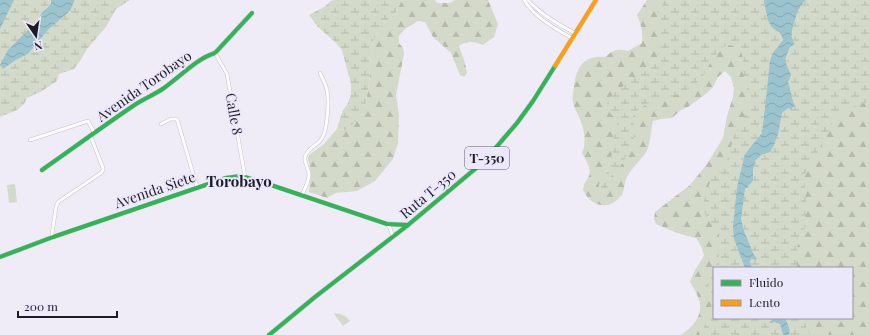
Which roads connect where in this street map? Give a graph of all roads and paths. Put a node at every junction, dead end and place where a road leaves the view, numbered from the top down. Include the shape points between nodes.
1 (524, 0) edge
2 (528, 0) edge
3 (596, 0) edge
4 (252, 13) dead end
5 (576, 34) junction
6 (573, 39) junction
7 (215, 53) junction
8 (320, 73) dead end
9 (161, 124) dead end
10 (93, 135) junction
11 (30, 140) dead end
12 (42, 170) dead end
13 (245, 177) junction
14 (197, 187) junction
15 (302, 196) junction
16 (387, 224) junction
17 (408, 225) junction
18 (53, 237) junction
19 (393, 237) junction
20 (0, 257) edge
21 (269, 335) edge

1 - 6 street via 541,19
2 - 5 street via 545,16
3 - 5 street, Ruta T-350 / T-350
4 - 7 street, Avenida Torobayo
5 - 6 street, Ruta T-350 / T-350
6 - 17 street, Ruta T-350 / T-350 via 518,123 502,142 475,169
7 - 10 street, Avenida Torobayo via 196,63 164,88 134,105
7 - 13 street, Calle 8 via 227,74
8 - 15 street via 327,91 326,126 321,141 306,155 309,175
9 - 14 street via 177,119
10 - 11 street via 88,121
10 - 12 street, Avenida Torobayo
10 - 18 street via 103,171 58,202
13 - 14 street, Avenida Siete via 229,177
13 - 15 street, Avenida Siete
14 - 18 street, Avenida Siete
15 - 16 street, Avenida Siete
16 - 17 street, Avenida Siete
16 - 19 street
17 - 19 street, Ruta T-350 / T-350
18 - 20 street, Avenida Siete
19 - 21 street, Ruta T-350 / T-350

